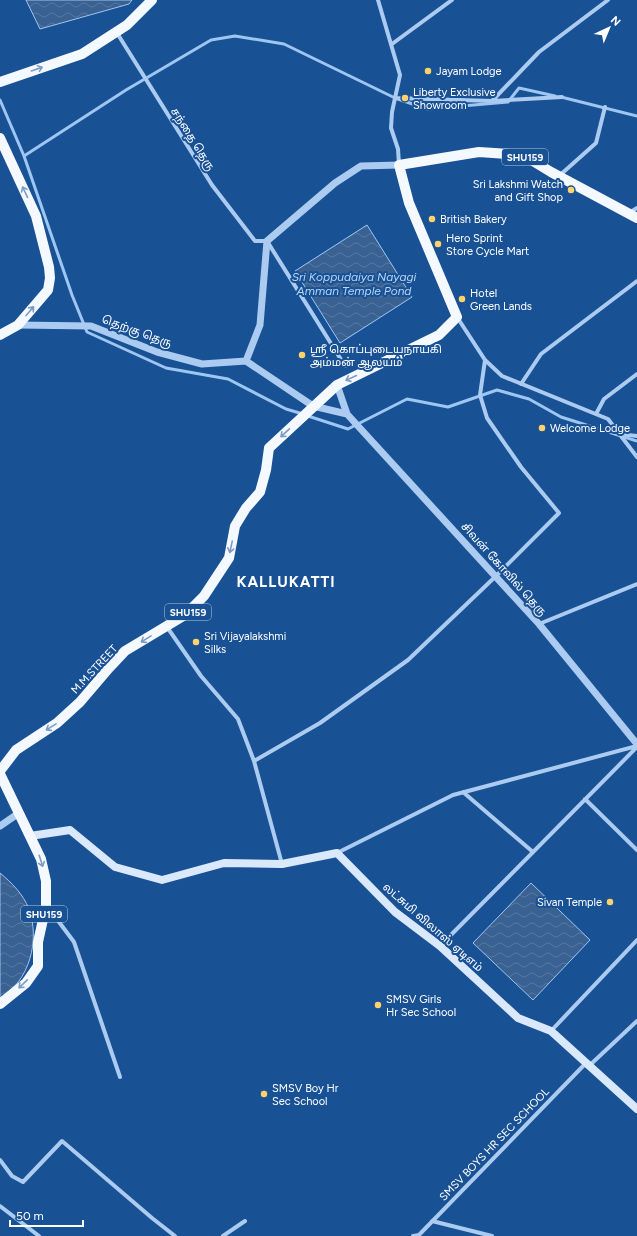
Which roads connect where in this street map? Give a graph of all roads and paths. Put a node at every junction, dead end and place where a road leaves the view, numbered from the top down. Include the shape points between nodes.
1 (152, 0) edge
2 (378, 0) edge
3 (452, 0) edge
4 (608, 0) edge
5 (117, 32) junction
6 (392, 44) junction
7 (0, 82) edge
8 (562, 97) dead end
9 (395, 98) junction
10 (492, 101) junction
11 (605, 107) dead end
12 (0, 138) edge
13 (399, 165) junction
14 (559, 176) junction
15 (634, 213) edge
16 (267, 241) junction
17 (637, 281) edge
18 (457, 317) junction
19 (18, 325) junction
20 (0, 335) edge
21 (484, 360) junction
22 (246, 361) junction
23 (345, 366) dead end
24 (637, 374) edge
25 (337, 384) junction
26 (521, 384) junction
27 (313, 406) junction
28 (347, 414) junction
29 (596, 414) junction
30 (620, 434) junction
31 (637, 436) edge
32 (637, 457) edge
33 (496, 576) junction
34 (637, 584) edge
35 (539, 624) junction
36 (166, 627) junction
37 (637, 745) edge
38 (254, 761) junction
39 (0, 773) edge
40 (463, 792) junction
41 (585, 799) junction
42 (19, 813) junction
43 (0, 826) edge
44 (30, 836) junction
45 (637, 850) edge
46 (533, 852) junction
47 (337, 853) junction
48 (282, 864) junction
49 (46, 906) junction
50 (637, 940) edge
51 (440, 946) junction
52 (0, 1004) edge
53 (637, 1021) edge
54 (551, 1031) junction
55 (588, 1064) junction
56 (120, 1077) dead end
57 (637, 1109) edge
58 (0, 1160) edge
59 (0, 1206) edge
60 (245, 1221) dead end
61 (432, 1221) junction
62 (40, 1236) edge
63 (175, 1236) edge
64 (223, 1236) edge
65 (413, 1236) edge
66 (492, 1236) edge

1 - 5 main road via 127,26
2 - 6 street
3 - 6 street
4 - 10 street via 538,52
7 -> 5 main road via 82,54
5 - 16 street, சந்தை தெரு via 212,185 255,241
6 - 9 street via 400,75
8 - 10 street
9 - 10 street
9 - 13 street via 391,128 398,149
11 - 14 street via 596,143
19 -> 12 main road via 48,290 49,267 36,216
13 - 14 main road, SHU159 via 479,152 523,155
13 - 16 street via 361,166 335,183
13 - 18 main road via 409,203
14 - 15 main road, SHU159
16 - 22 street via 260,325
16 - 23 street
17 - 26 street via 541,354
18 - 21 street
18 -> 25 main road, SHU159 via 439,335
19 - 20 main road
19 - 22 street, தெற்கு தெரு via 91,326 157,352 202,364
21 - 26 street via 502,376
21 - 33 street via 480,395 487,418 521,467 559,513
22 - 27 street
24 - 29 street via 604,399
25 - 27 main road, SHU159
25 - 28 street
26 - 29 street
27 - 28 street
27 -> 36 main road, M.M.STREET / SHU159 via 269,448 260,492 235,526 229,558 217,578 185,615
28 - 33 street, சிவன் கோவில் தெரு
29 - 30 street via 608,419
30 - 31 street
30 - 32 street
33 - 35 street, சிவன் கோவில் தெரு
33 - 38 street via 408,660 320,722
34 - 35 street
35 - 37 street, சிவன் கோவில் தெரு
36 - 38 street via 201,676 238,719
36 -> 39 main road, M.M.STREET / SHU159 via 125,652 80,702 57,723 16,750
37 - 40 street
37 - 41 street
38 - 48 street
39 - 42 main road, SHU159
40 - 46 street
40 - 47 street
41 - 45 street
41 - 46 street
42 - 43 street
42 - 44 main road, SHU159
44 - 48 main road via 70,830 115,867 162,880 224,863
44 -> 49 main road, SHU159 via 41,859 46,881
46 - 51 street
47 - 48 main road
47 - 51 main road, லட்சுமி விலாஸ் ஏடிஎம் via 395,912
49 -> 52 main road, SHU159 via 38,942 38,966 26,983
49 - 56 street via 74,942
50 - 54 street
51 - 54 main road, லட்சுமி விலாஸ் ஏடிஎம் via 518,1018
53 - 55 street, SMSV BOYS HR SEC SCHOOL
54 - 55 main road
55 - 57 main road
55 - 61 street, SMSV BOYS HR SEC SCHOOL
58 - 63 street via 12,1176 23,1182 62,1141
59 - 62 street
60 - 64 street
61 - 65 street, SMSV BOYS HR SEC SCHOOL via 419,1235
61 - 66 street

